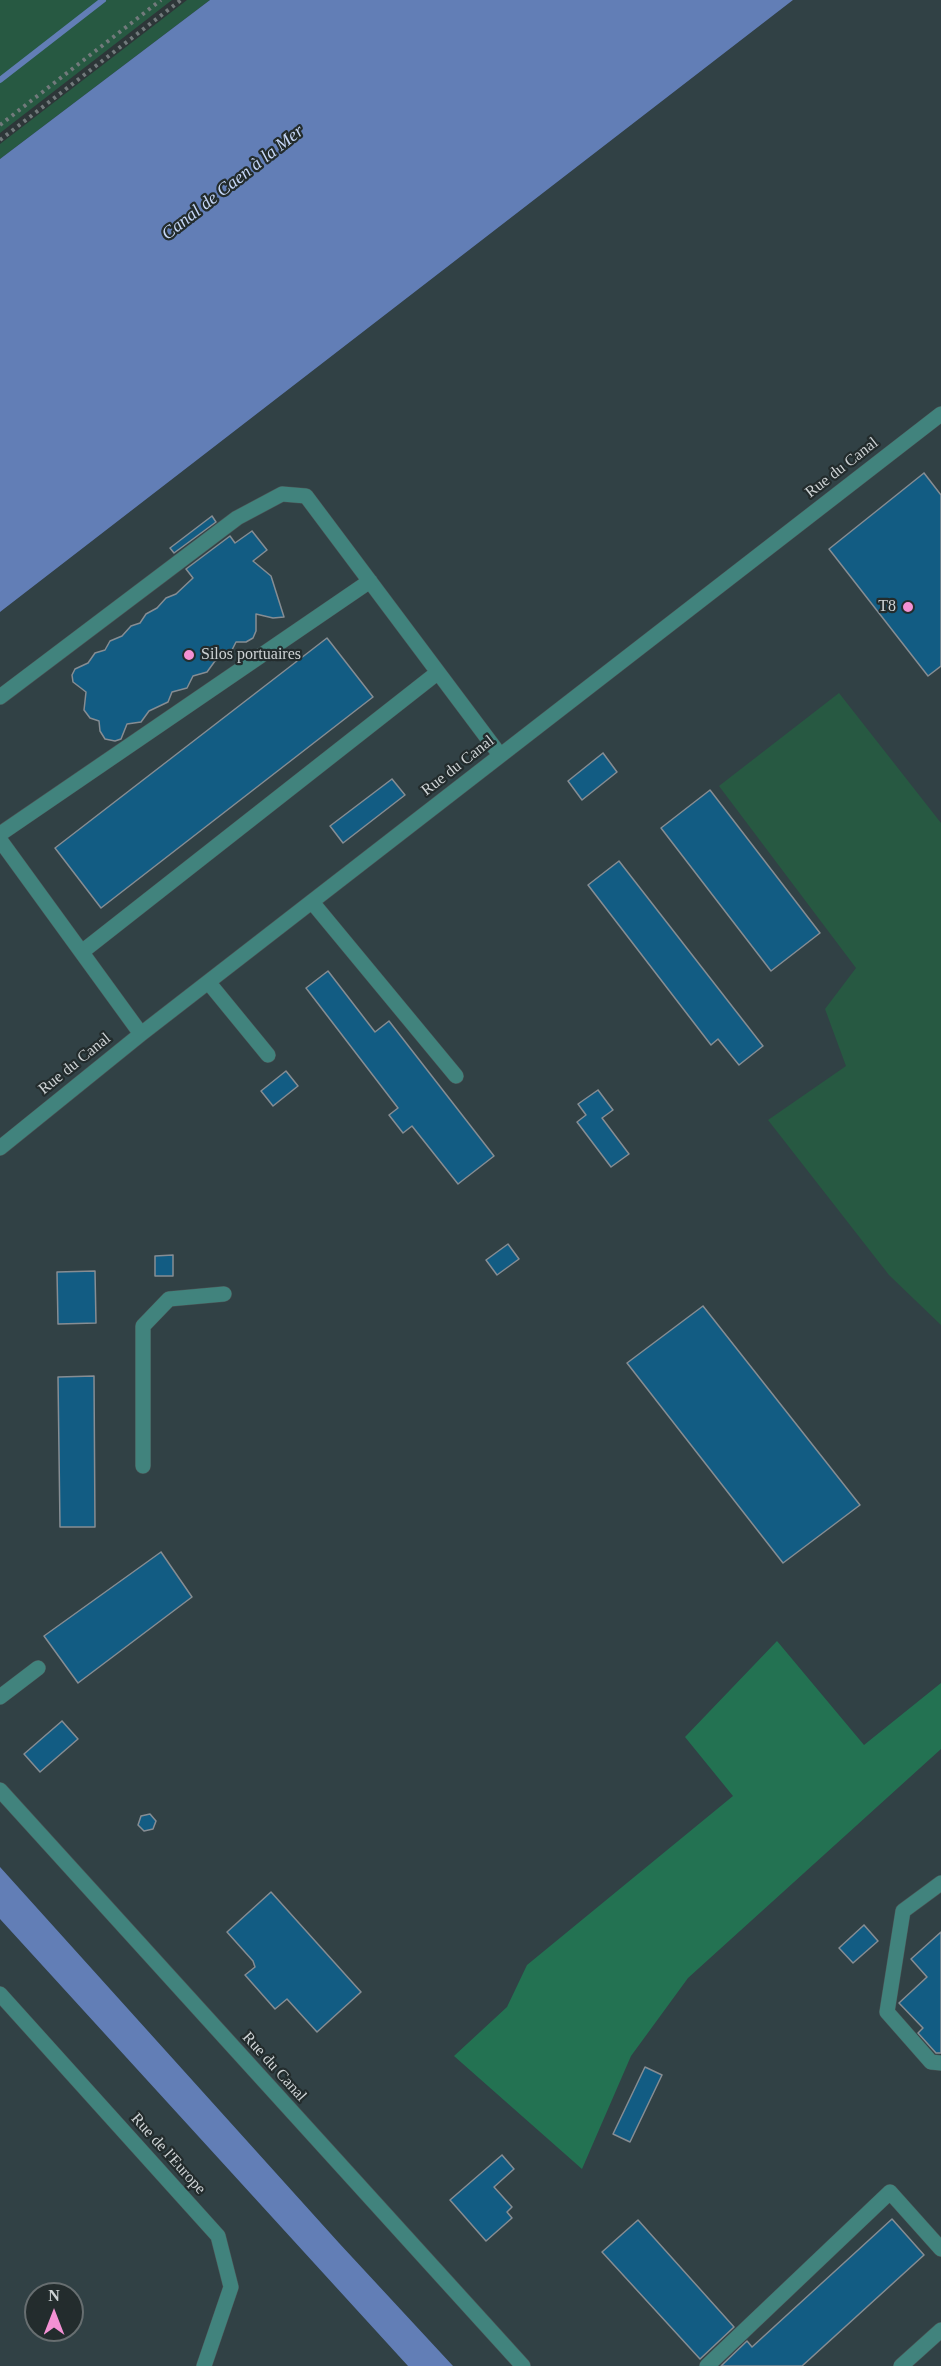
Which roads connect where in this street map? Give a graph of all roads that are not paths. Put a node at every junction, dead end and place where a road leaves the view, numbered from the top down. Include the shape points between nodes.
1 (941, 414) edge
2 (370, 581) junction
3 (437, 673) junction
4 (0, 697) edge
5 (500, 755) junction
6 (0, 834) edge
7 (0, 840) edge
8 (312, 902) junction
9 (83, 951) junction
10 (209, 983) junction
11 (141, 1034) junction
12 (268, 1055) dead end
13 (456, 1076) dead end
14 (0, 1148) edge
15 (224, 1294) dead end
16 (143, 1466) dead end
17 (38, 1668) dead end
18 (0, 1697) edge
19 (0, 1790) edge
20 (941, 1883) edge
21 (0, 1994) edge
22 (941, 2063) edge
23 (941, 2248) edge
24 (941, 2330) edge
25 (204, 2366) edge
26 (523, 2366) edge
27 (707, 2366) edge
28 (901, 2366) edge

1 - 5 street, Rue du Canal
2 - 3 street
2 - 4 street via 306,496 282,494 237,518
2 - 6 street
3 - 5 street
3 - 9 street
5 - 8 street, Rue du Canal
7 - 9 street
8 - 10 street, Rue du Canal
8 - 13 street
9 - 11 street
10 - 11 street, Rue du Canal
10 - 12 street
11 - 14 street, Rue du Canal
15 - 16 street via 169,1299 143,1326
17 - 18 street
19 - 26 street, Rue du Canal
20 - 22 street via 903,1911 887,2012 931,2062
21 - 25 street, Rue de l'Europe via 218,2236 231,2286
23 - 27 street via 890,2192
24 - 28 street

